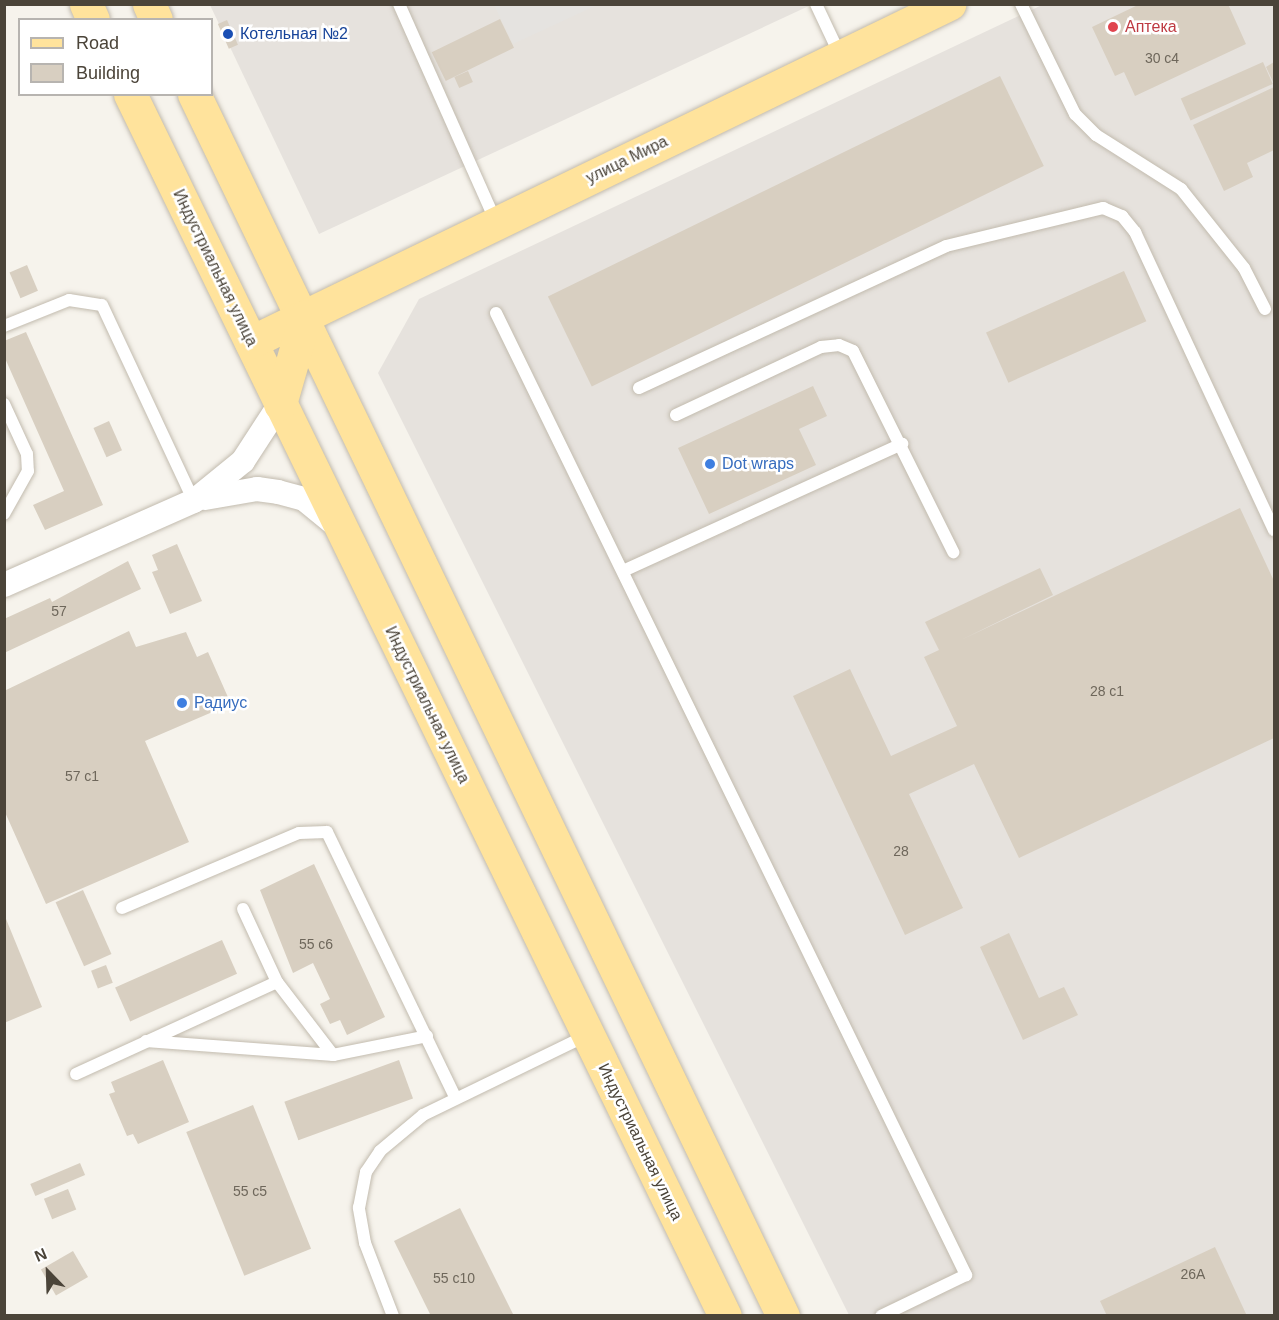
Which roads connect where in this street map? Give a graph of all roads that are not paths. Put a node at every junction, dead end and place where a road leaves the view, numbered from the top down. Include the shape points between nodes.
1 (86, 4) edge
2 (149, 4) edge
3 (399, 4) edge
4 (816, 4) edge
5 (949, 4) edge
6 (1021, 4) edge
7 (92, 18) edge
8 (155, 18) edge
9 (840, 56) junction
10 (131, 96) edge
11 (195, 96) edge
12 (496, 224) junction
13 (1265, 309) dead end
14 (496, 313) dead end
15 (305, 316) junction
16 (4, 326) edge
17 (251, 342) junction
18 (639, 388) dead end
19 (4, 404) edge
20 (280, 404) junction
21 (676, 415) dead end
22 (902, 444) junction
23 (194, 501) junction
24 (4, 514) edge
25 (1275, 530) edge
26 (344, 534) junction
27 (953, 552) dead end
28 (623, 571) junction
29 (4, 585) edge
30 (122, 908) dead end
31 (243, 909) dead end
32 (277, 982) junction
33 (588, 1035) junction
34 (427, 1036) junction
35 (147, 1041) junction
36 (333, 1055) junction
37 (76, 1074) dead end
38 (455, 1097) junction
39 (393, 1316) edge
40 (724, 1316) edge
41 (783, 1316) edge
42 (881, 1316) edge

1 - 7 main road
2 - 8 main road
3 - 12 lane
4 - 9 lane
5 - 9 main road, улица Мира
6 - 13 lane via 1076,114 1194,202 1244,268
9 - 12 main road, улица Мира
10 - 17 main road, Индустриальная улица
11 - 15 main road
12 - 15 main road, улица Мира
14 - 28 lane
15 - 17 main road, улица Мира
15 - 20 main road
15 - 41 main road
16 - 23 lane via 69,300 102,305
17 - 20 main road, Индустриальная улица
18 - 25 lane via 946,246 1103,208 1122,216 1135,232
19 - 24 lane via 27,454 28,471
20 - 23 street via 243,461
20 - 26 main road, Индустриальная улица
21 - 22 lane via 821,347 839,345 863,363
22 - 27 lane
22 - 28 lane
23 - 26 street via 230,492 278,492 322,511
23 - 29 street
26 - 33 main road, Индустриальная улица
28 - 42 lane via 966,1275
30 - 34 lane via 298,833 327,832
31 - 32 lane
32 - 35 lane
32 - 36 lane
33 - 38 lane
33 - 40 main road, Индустриальная улица
34 - 36 lane
34 - 38 lane
35 - 36 lane
35 - 37 lane
38 - 39 lane via 423,1114 380,1150 360,1190 365,1243

